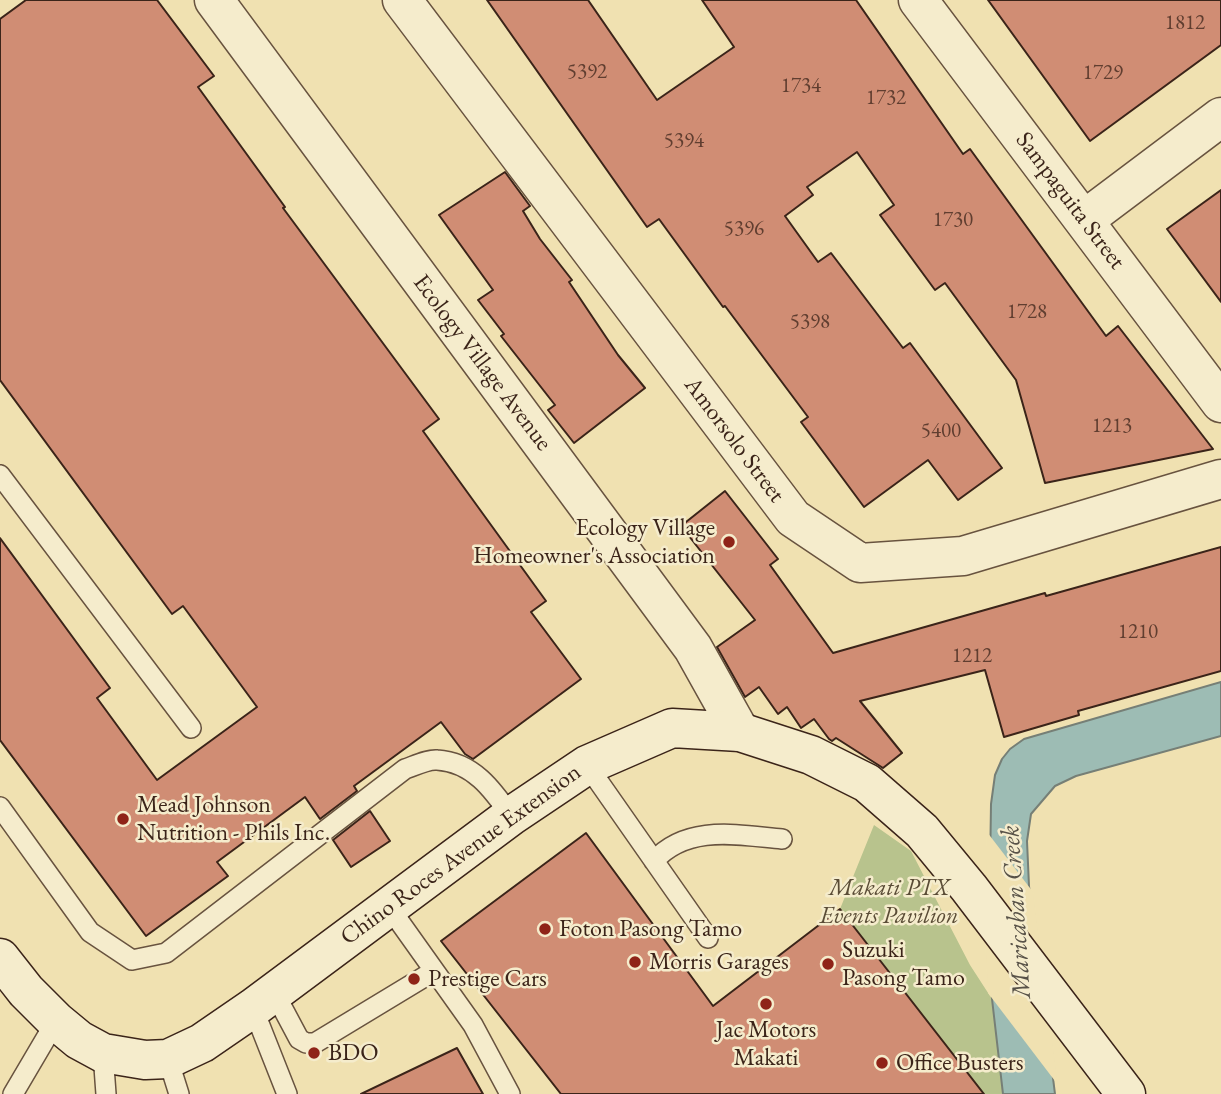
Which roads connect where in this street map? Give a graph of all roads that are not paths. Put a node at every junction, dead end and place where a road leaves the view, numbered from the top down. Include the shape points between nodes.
1 (214, 0) edge
2 (402, 0) edge
3 (918, 0) edge
4 (1221, 117) edge
5 (1084, 220) junction
6 (1221, 403) edge
7 (0, 475) edge
8 (1221, 479) edge
9 (191, 728) dead end
10 (740, 732) junction
11 (587, 765) junction
12 (0, 807) edge
13 (511, 817) junction
14 (782, 839) dead end
15 (654, 861) junction
16 (388, 906) junction
17 (708, 937) dead end
18 (0, 958) edge
19 (434, 971) junction
20 (263, 1000) junction
21 (56, 1021) junction
22 (103, 1054) junction
23 (173, 1077) edge
24 (13, 1094) edge
25 (106, 1094) edge
26 (287, 1094) edge
27 (510, 1094) edge
28 (1126, 1094) edge

1 - 10 street, Ecology Village Avenue via 693,648
2 - 8 street, Amorsolo Street via 793,518 860,563 963,556
3 - 5 street, Sampaguita Street
4 - 5 street
5 - 6 street, Sampaguita Street
7 - 9 lane
10 - 11 street, Chino Roces Avenue Extension via 672,727
10 - 28 street, Chino Roces Avenue Extension via 811,755 867,783 922,831
11 - 13 street, Chino Roces Avenue Extension
11 - 15 lane
12 - 13 lane via 90,932 132,960 166,953 405,769 436,760 465,767 489,785
13 - 16 street, Chino Roces Avenue Extension
14 - 15 lane via 695,836 678,841
15 - 17 lane
16 - 19 lane
16 - 20 street, Chino Roces Avenue Extension
18 - 21 street, Chino Roces Avenue Extension
19 - 20 lane via 315,1043 299,1039
19 - 27 lane via 473,1025
20 - 23 street, Chino Roces Avenue Extension via 202,1043
20 - 26 lane
21 - 22 street, Chino Roces Avenue Extension
21 - 24 lane
22 - 23 street, Chino Roces Avenue Extension via 145,1060
22 - 25 lane

